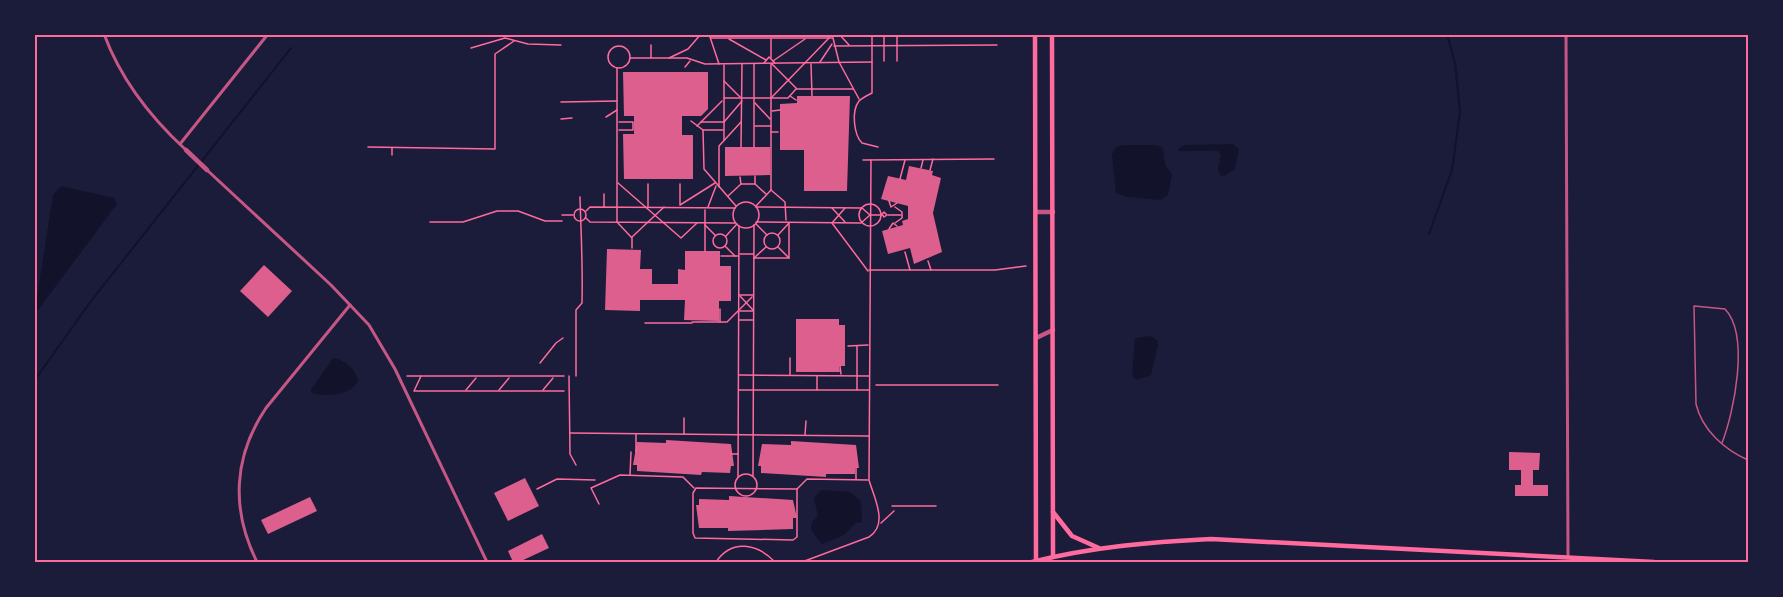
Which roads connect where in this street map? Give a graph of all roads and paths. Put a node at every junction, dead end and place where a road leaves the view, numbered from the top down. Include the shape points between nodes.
1 (104, 34) edge
2 (267, 34) edge
3 (701, 34) edge
4 (709, 34) edge
5 (832, 34) edge
6 (839, 34) edge
7 (872, 34) edge
8 (884, 34) edge
9 (897, 34) edge
10 (1035, 34) edge
11 (1052, 34) edge
12 (1566, 34) edge
13 (711, 38) junction
14 (831, 38) junction
15 (728, 39) junction
16 (771, 39) junction
17 (806, 39) junction
18 (514, 41) junction
19 (833, 44) junction
20 (561, 45) dead end
21 (651, 45) dead end
22 (872, 45) junction
23 (884, 45) junction
24 (897, 45) junction
25 (997, 45) dead end
26 (850, 46) junction
27 (471, 48) dead end
28 (630, 58) junction
29 (651, 58) junction
30 (668, 58) junction
31 (691, 59) junction
32 (766, 60) junction
33 (772, 61) junction
34 (884, 61) dead end
35 (897, 61) dead end
36 (700, 62) junction
37 (839, 62) junction
38 (872, 62) junction
39 (742, 63) junction
40 (754, 63) junction
41 (763, 63) junction
42 (805, 63) junction
43 (811, 63) junction
44 (819, 63) junction
45 (719, 64) junction
46 (724, 64) junction
47 (685, 67) dead end
48 (617, 68) junction
49 (698, 69) dead end
50 (788, 80) junction
51 (724, 81) junction
52 (797, 89) junction
53 (812, 89) junction
54 (854, 89) junction
55 (790, 96) junction
56 (812, 96) dead end
57 (724, 98) junction
58 (754, 98) junction
59 (771, 98) junction
60 (741, 99) junction
61 (796, 100) dead end
62 (617, 101) junction
63 (860, 101) junction
64 (561, 102) dead end
65 (754, 102) junction
66 (617, 110) junction
67 (780, 110) dead end
68 (771, 111) junction
69 (606, 117) dead end
70 (572, 118) dead end
71 (561, 119) dead end
72 (771, 120) junction
73 (691, 121) dead end
74 (741, 121) junction
75 (618, 122) junction
76 (701, 122) junction
77 (724, 122) junction
78 (697, 126) junction
79 (754, 126) junction
80 (771, 126) junction
81 (617, 130) junction
82 (703, 130) junction
83 (724, 130) junction
84 (771, 132) junction
85 (778, 132) dead end
86 (724, 141) junction
87 (180, 144) junction
88 (368, 147) dead end
89 (392, 147) junction
90 (741, 147) dead end
91 (754, 147) dead end
92 (878, 147) dead end
93 (186, 150) joint
94 (392, 155) dead end
95 (923, 159) junction
96 (933, 159) junction
97 (994, 159) dead end
98 (863, 160) dead end
99 (871, 160) junction
100 (905, 160) junction
101 (921, 168) dead end
102 (207, 170) joint
103 (930, 170) dead end
104 (755, 176) dead end
105 (740, 177) dead end
106 (900, 179) dead end
107 (617, 183) junction
108 (648, 184) dead end
109 (680, 184) dead end
110 (741, 184) junction
111 (755, 184) junction
112 (717, 185) junction
113 (771, 190) junction
114 (604, 194) dead end
115 (767, 195) junction
116 (580, 197) dead end
117 (728, 197) junction
118 (889, 201) dead end
119 (897, 203) dead end
120 (870, 204) junction
121 (604, 207) junction
122 (617, 207) junction
123 (648, 207) junction
124 (664, 207) junction
125 (680, 207) junction
126 (736, 207) junction
127 (755, 207) junction
128 (785, 207) junction
129 (891, 207) junction
130 (895, 207) junction
131 (706, 208) junction
132 (831, 208) junction
133 (845, 208) junction
134 (862, 208) junction
135 (580, 209) junction
136 (586, 211) junction
137 (1036, 212) junction
138 (1053, 212) junction
139 (886, 214) junction
140 (562, 215) dead end
141 (574, 215) junction
142 (656, 215) junction
143 (839, 215) junction
144 (870, 215) junction
145 (882, 215) junction
146 (902, 215) junction
147 (586, 218) junction
148 (562, 221) dead end
149 (580, 221) junction
150 (430, 222) dead end
151 (617, 222) junction
152 (648, 222) junction
153 (664, 222) junction
154 (697, 222) junction
155 (786, 222) junction
156 (789, 222) junction
157 (755, 223) junction
158 (832, 223) junction
159 (846, 223) junction
160 (861, 223) junction
161 (895, 223) junction
162 (705, 224) junction
163 (737, 224) junction
164 (897, 226) dead end
165 (870, 227) junction
166 (889, 229) dead end
167 (715, 235) junction
168 (767, 235) junction
169 (777, 235) junction
170 (726, 236) junction
171 (632, 238) junction
172 (725, 246) junction
173 (767, 246) junction
174 (778, 246) junction
175 (632, 248) dead end
176 (705, 251) dead end
177 (905, 252) dead end
178 (754, 254) junction
179 (738, 255) junction
180 (721, 256) dead end
181 (754, 258) junction
182 (789, 258) junction
183 (928, 261) dead end
184 (1026, 266) dead end
185 (910, 270) junction
186 (931, 270) junction
187 (869, 271) junction
188 (739, 295) junction
189 (754, 295) junction
190 (746, 303) junction
191 (350, 304) junction
192 (720, 309) dead end
193 (739, 310) junction
194 (754, 311) junction
195 (739, 320) junction
196 (754, 320) junction
197 (720, 322) junction
198 (645, 323) dead end
199 (1053, 330) junction
200 (1036, 338) junction
201 (563, 339) dead end
202 (868, 345) junction
203 (848, 346) dead end
204 (857, 346) junction
205 (790, 358) dead end
206 (540, 363) dead end
207 (840, 366) dead end
208 (739, 375) junction
209 (753, 375) junction
210 (790, 375) junction
211 (817, 375) junction
212 (407, 376) dead end
213 (421, 376) junction
214 (477, 376) junction
215 (510, 376) junction
216 (555, 376) junction
217 (564, 376) dead end
218 (569, 376) dead end
219 (576, 376) dead end
220 (841, 376) junction
221 (857, 376) junction
222 (869, 376) junction
223 (876, 385) dead end
224 (998, 385) dead end
225 (739, 390) junction
226 (753, 390) junction
227 (817, 390) junction
228 (857, 390) junction
229 (869, 390) junction
230 (465, 391) junction
231 (498, 391) junction
232 (542, 391) junction
233 (564, 391) dead end
234 (684, 418) dead end
235 (806, 421) dead end
236 (570, 433) junction
237 (636, 433) junction
238 (684, 434) junction
239 (738, 435) junction
240 (753, 435) junction
241 (806, 435) junction
242 (869, 436) junction
243 (1722, 443) junction
244 (630, 452) dead end
245 (636, 452) dead end
246 (731, 454) dead end
247 (738, 454) junction
248 (1749, 460) edge
249 (576, 465) dead end
250 (856, 468) dead end
251 (630, 476) junction
252 (753, 476) junction
253 (738, 477) junction
254 (856, 479) junction
255 (595, 480) dead end
256 (869, 480) junction
257 (735, 488) junction
258 (757, 488) junction
259 (537, 489) dead end
260 (694, 489) junction
261 (797, 489) junction
262 (599, 504) dead end
263 (892, 506) dead end
264 (936, 506) dead end
265 (894, 511) dead end
266 (1053, 512) junction
267 (879, 524) junction
268 (1099, 548) junction
269 (1568, 557) junction
270 (1053, 560) edge
271 (257, 562) edge
272 (487, 562) edge
273 (716, 562) edge
274 (775, 562) edge
275 (802, 562) edge
276 (1035, 562) edge
277 (1654, 562) edge

1 - 87 street via 120,71 138,98
2 - 87 street
3 - 30 path via 688,49
4 - 13 path
5 - 14 path
6 - 26 path
7 - 22 path
8 - 23 path
9 - 24 path
10 - 137 main road
11 - 138 main road
12 - 269 street
13 - 15 path
13 - 45 path
14 - 17 path
14 - 19 path
14 - 42 path
15 - 16 path
15 - 32 path
16 - 17 path
16 - 33 path
17 - 33 path
18 - 20 path
18 - 27 path via 505,38
18 - 89 path via 495,54 495,149
19 - 26 path
19 - 37 path
19 - 44 path
21 - 29 path
22 - 23 path
22 - 26 path
22 - 38 path
23 - 24 path
23 - 34 path
24 - 25 path
24 - 35 path
28 - 29 path
28 - 48 path via 627,65
28 - 48 path via 624,47 613,47 608,61
29 - 30 path
30 - 31 path
31 - 36 path
31 - 47 path
32 - 33 path
32 - 41 path
33 - 41 path
33 - 42 path
33 - 50 path
33 - 59 path
36 - 45 path
36 - 49 path
37 - 38 path
37 - 44 path
37 - 54 path
38 - 63 path via 872,93
39 - 40 path
39 - 46 path
39 - 60 path
40 - 41 path
40 - 58 path
42 - 43 path
42 - 50 path
43 - 44 path
43 - 53 path
45 - 46 path
46 - 51 path
48 - 62 path
50 - 52 path
50 - 59 path
51 - 57 path
51 - 60 path
52 - 53 path
52 - 55 path
53 - 54 path
53 - 56 path
54 - 63 path
55 - 59 path
55 - 61 path
57 - 60 path
57 - 76 path
57 - 77 path
58 - 59 path
58 - 60 path
58 - 65 path
59 - 68 path
60 - 74 path
60 - 77 path
62 - 64 path
62 - 66 path
63 - 92 path via 855,111 857,136 867,146
65 - 72 path
65 - 79 path
66 - 69 path
66 - 75 path
67 - 68 path
68 - 72 path
70 - 71 path
72 - 80 path
73 - 78 path
74 - 86 path
74 - 90 path
75 - 81 path
75 - 81 path via 633,122 633,130
76 - 77 path
76 - 78 path
77 - 83 path
78 - 82 path
79 - 80 path
79 - 91 path
80 - 84 path
81 - 107 path
82 - 83 path
82 - 112 path via 704,169
83 - 86 path
84 - 85 path
84 - 113 path
86 - 112 path via 719,146
87 - 93 street
88 - 89 path
89 - 94 path
93 - 102 street
95 - 96 path
95 - 100 path
95 - 101 path
96 - 97 path
96 - 103 path
98 - 99 path
99 - 100 path
99 - 120 path
100 - 106 path
102 - 191 street
104 - 111 path
105 - 110 path
107 - 122 path
107 - 123 path
108 - 123 path
109 - 125 path
110 - 111 path
110 - 117 path
111 - 115 path
112 - 117 path
112 - 125 path
112 - 131 path
113 - 115 path
113 - 128 path via 785,202
114 - 121 path
115 - 127 path
116 - 135 path
117 - 126 path
118 - 129 path
119 - 130 path
120 - 134 path
120 - 144 path
120 - 145 path via 879,208
121 - 122 path
121 - 136 path via 590,207
122 - 123 path
122 - 151 path
123 - 124 path
123 - 142 path
124 - 125 path
124 - 142 path
125 - 131 path
126 - 127 path via 744,202
126 - 131 path
126 - 163 path via 733,215
127 - 128 path
127 - 157 path via 759,215
128 - 132 path
128 - 155 path
129 - 130 path
129 - 139 path
130 - 146 path
131 - 162 path
132 - 133 path
132 - 143 path
133 - 134 path
133 - 143 path
134 - 144 path
134 - 160 path via 858,215
135 - 136 path
135 - 141 path
135 - 149 path
136 - 147 path
137 - 138 street
137 - 200 main road
138 - 199 main road
139 - 145 path
139 - 146 path
140 - 141 path
141 - 149 path
142 - 152 path
142 - 153 path
143 - 158 path
143 - 159 path
144 - 145 path
144 - 160 path
144 - 165 path
145 - 165 path via 879,223
146 - 161 path
147 - 149 path
147 - 151 path via 590,222
148 - 150 path via 545,221 518,211 497,211 463,222
149 - 219 path via 584,259 582,303 576,310
151 - 152 path
151 - 171 path
152 - 153 path
152 - 171 path
153 - 154 path
153 - 154 path via 681,238
154 - 162 path
155 - 156 path
155 - 157 path
156 - 158 path
156 - 169 path
156 - 182 path
157 - 163 path via 748,227
157 - 168 path
157 - 178 path
158 - 159 path
158 - 187 path
159 - 160 path
160 - 165 path
161 - 164 path
161 - 166 path
162 - 163 path
162 - 167 path
162 - 176 path
163 - 170 path
163 - 179 path
165 - 187 path
167 - 170 path
167 - 172 path via 714,245
168 - 169 path
168 - 173 path
169 - 174 path
170 - 172 path
171 - 175 path
172 - 179 path
173 - 174 path
173 - 181 path
174 - 182 path
177 - 185 path
178 - 179 path
178 - 181 path
179 - 180 path
179 - 188 path
181 - 182 path
181 - 189 path
183 - 186 path
184 - 186 path via 1005,270
185 - 186 path
185 - 187 path
187 - 202 path
188 - 189 path
188 - 190 path
188 - 193 path
189 - 190 path
189 - 194 path
190 - 193 path
190 - 194 path
191 - 271 street via 256,422 243,454 238,504
191 - 272 street via 369,325 395,369
192 - 197 path
193 - 194 path
193 - 195 path
193 - 197 path via 727,322
194 - 196 path
195 - 196 path
195 - 208 path
196 - 209 path
197 - 198 path
199 - 200 street
199 - 266 main road
200 - 276 main road
201 - 206 path
202 - 204 path
202 - 222 path
203 - 204 path
204 - 221 path
205 - 210 path
207 - 220 path
208 - 209 path
208 - 225 path
209 - 210 path
209 - 226 path
210 - 211 path
211 - 220 path
211 - 227 path
212 - 213 path
213 - 214 path
213 - 230 path via 414,391
214 - 215 path
214 - 230 path
215 - 216 path
215 - 231 path
216 - 217 path
216 - 232 path
218 - 236 path
220 - 221 path
221 - 222 path
221 - 228 path
222 - 229 path
223 - 224 path
225 - 226 path
225 - 239 path
226 - 227 path
226 - 240 path
227 - 228 path
228 - 229 path
229 - 242 path
230 - 231 path
231 - 232 path
232 - 233 path
234 - 238 path
235 - 241 path
236 - 237 path
236 - 249 path via 570,454
237 - 238 path
237 - 245 path
238 - 239 path
239 - 240 path
239 - 247 path
240 - 241 path
240 - 252 path
241 - 242 path
242 - 256 path
243 - 243 lane via 1737,379 1736,331 1732,316 1725,309 1694,306 1696,404 1704,426
243 - 248 lane
244 - 251 path
246 - 247 path
247 - 253 path
250 - 254 path
251 - 260 path via 683,477
251 - 262 path via 620,475 591,488
252 - 253 path
252 - 258 path
253 - 257 path
254 - 256 path
254 - 261 path via 807,479
255 - 259 path via 557,479
256 - 267 path via 881,519
257 - 258 path
257 - 258 path via 744,496
257 - 260 path
258 - 261 path
260 - 261 path via 695,538 793,540 798,534
263 - 264 path
265 - 267 path
266 - 268 main road via 1072,536
266 - 270 main road
267 - 275 path via 869,537
268 - 269 main road via 1210,539
268 - 270 main road
269 - 277 main road
270 - 276 main road
273 - 274 path via 730,549 746,546 758,548

